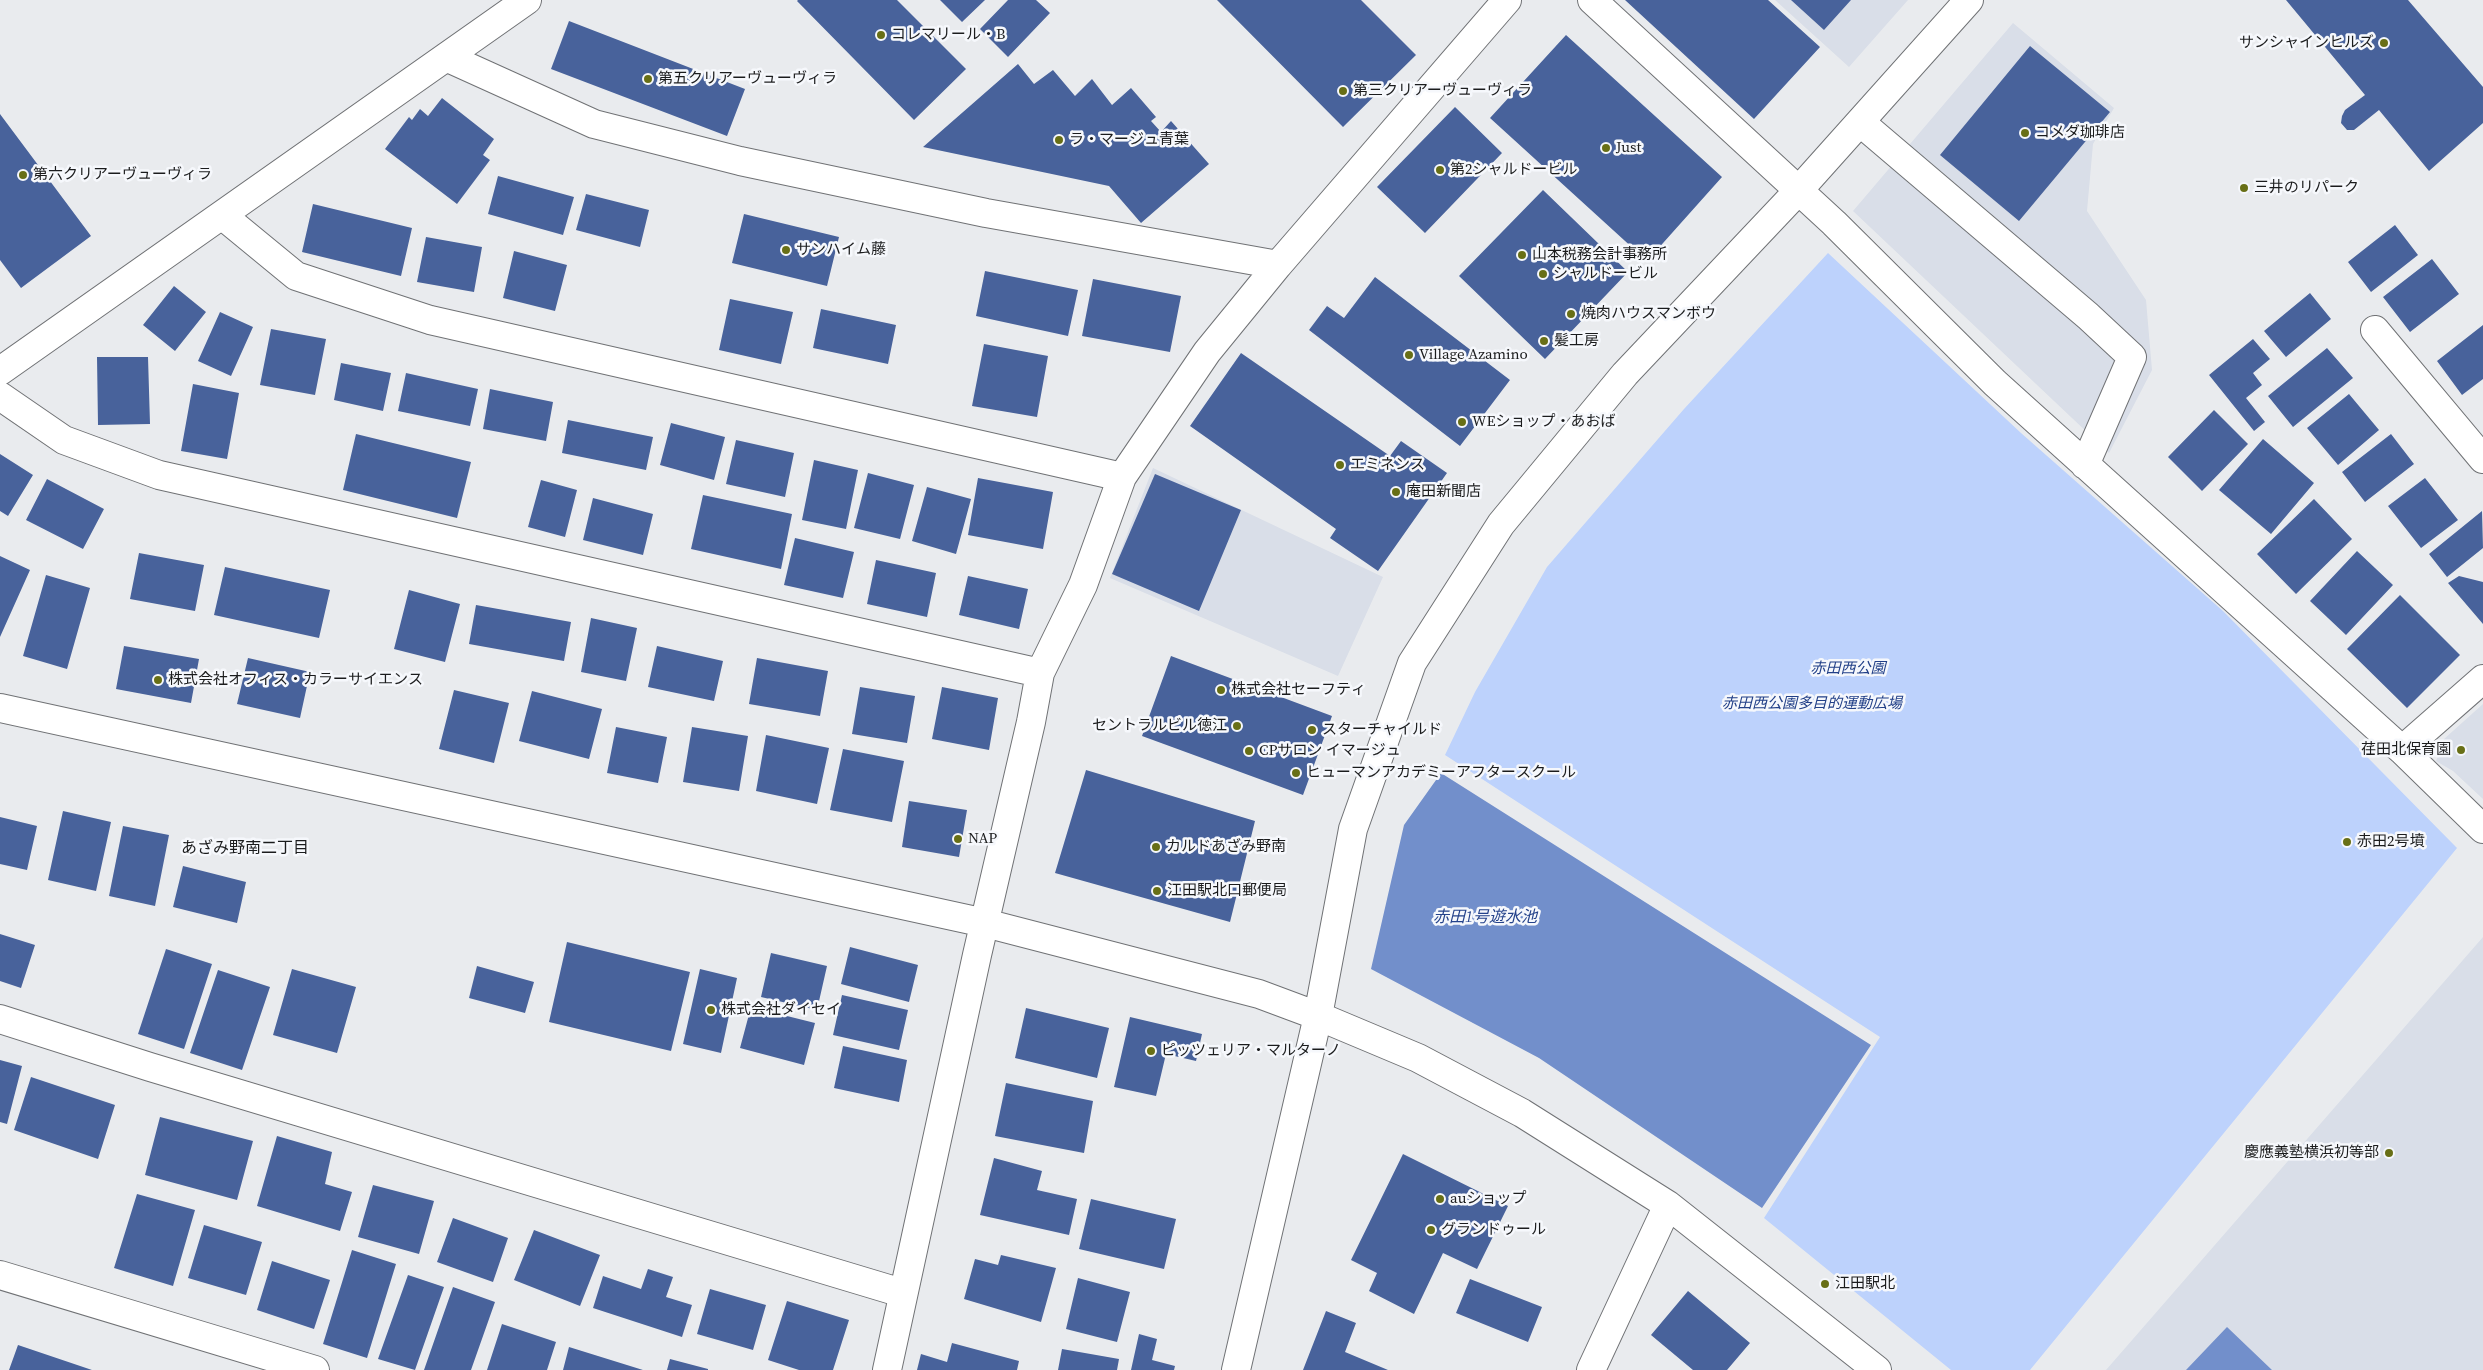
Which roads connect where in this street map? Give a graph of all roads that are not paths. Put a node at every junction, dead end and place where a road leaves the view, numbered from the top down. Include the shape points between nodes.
1 (527, 0) edge
2 (1507, 0) edge
3 (1592, 0) edge
4 (1969, 0) edge
5 (446, 57) junction
6 (1860, 122) junction
7 (1798, 191) junction
8 (222, 216) junction
9 (1278, 265) junction
10 (2375, 330) dead end
11 (0, 371) edge
12 (0, 396) edge
13 (2483, 460) edge
14 (2086, 465) junction
15 (1122, 477) junction
16 (1040, 673) junction
17 (2483, 679) edge
18 (0, 708) edge
19 (2402, 750) junction
20 (2483, 829) edge
21 (986, 923) junction
22 (1318, 1016) junction
23 (0, 1019) edge
24 (1668, 1205) junction
25 (0, 1275) edge
26 (902, 1293) junction
27 (315, 1370) edge
28 (887, 1370) edge
29 (1236, 1370) edge
30 (1591, 1370) edge
31 (1877, 1370) edge

1 - 5 street
2 - 9 street
3 - 7 street
4 - 6 street
5 - 8 street
5 - 9 street via 594,124 740,161 986,213
6 - 7 street
6 - 14 street via 2081,309 2132,357
7 - 14 street via 1995,383
7 - 22 street via 1625,374 1501,524 1412,663 1353,829
8 - 11 street
8 - 15 street via 296,276 430,320
9 - 15 street via 1207,352
10 - 13 street
12 - 16 street via 64,440 159,475
14 - 19 street
15 - 16 street via 1083,585
16 - 21 street
17 - 19 street
18 - 21 street
19 - 20 street
21 - 22 street via 1259,994
21 - 26 street
22 - 24 street via 1418,1058 1522,1113
22 - 29 street
23 - 26 street
24 - 30 street
24 - 31 street
25 - 27 street
26 - 28 street

